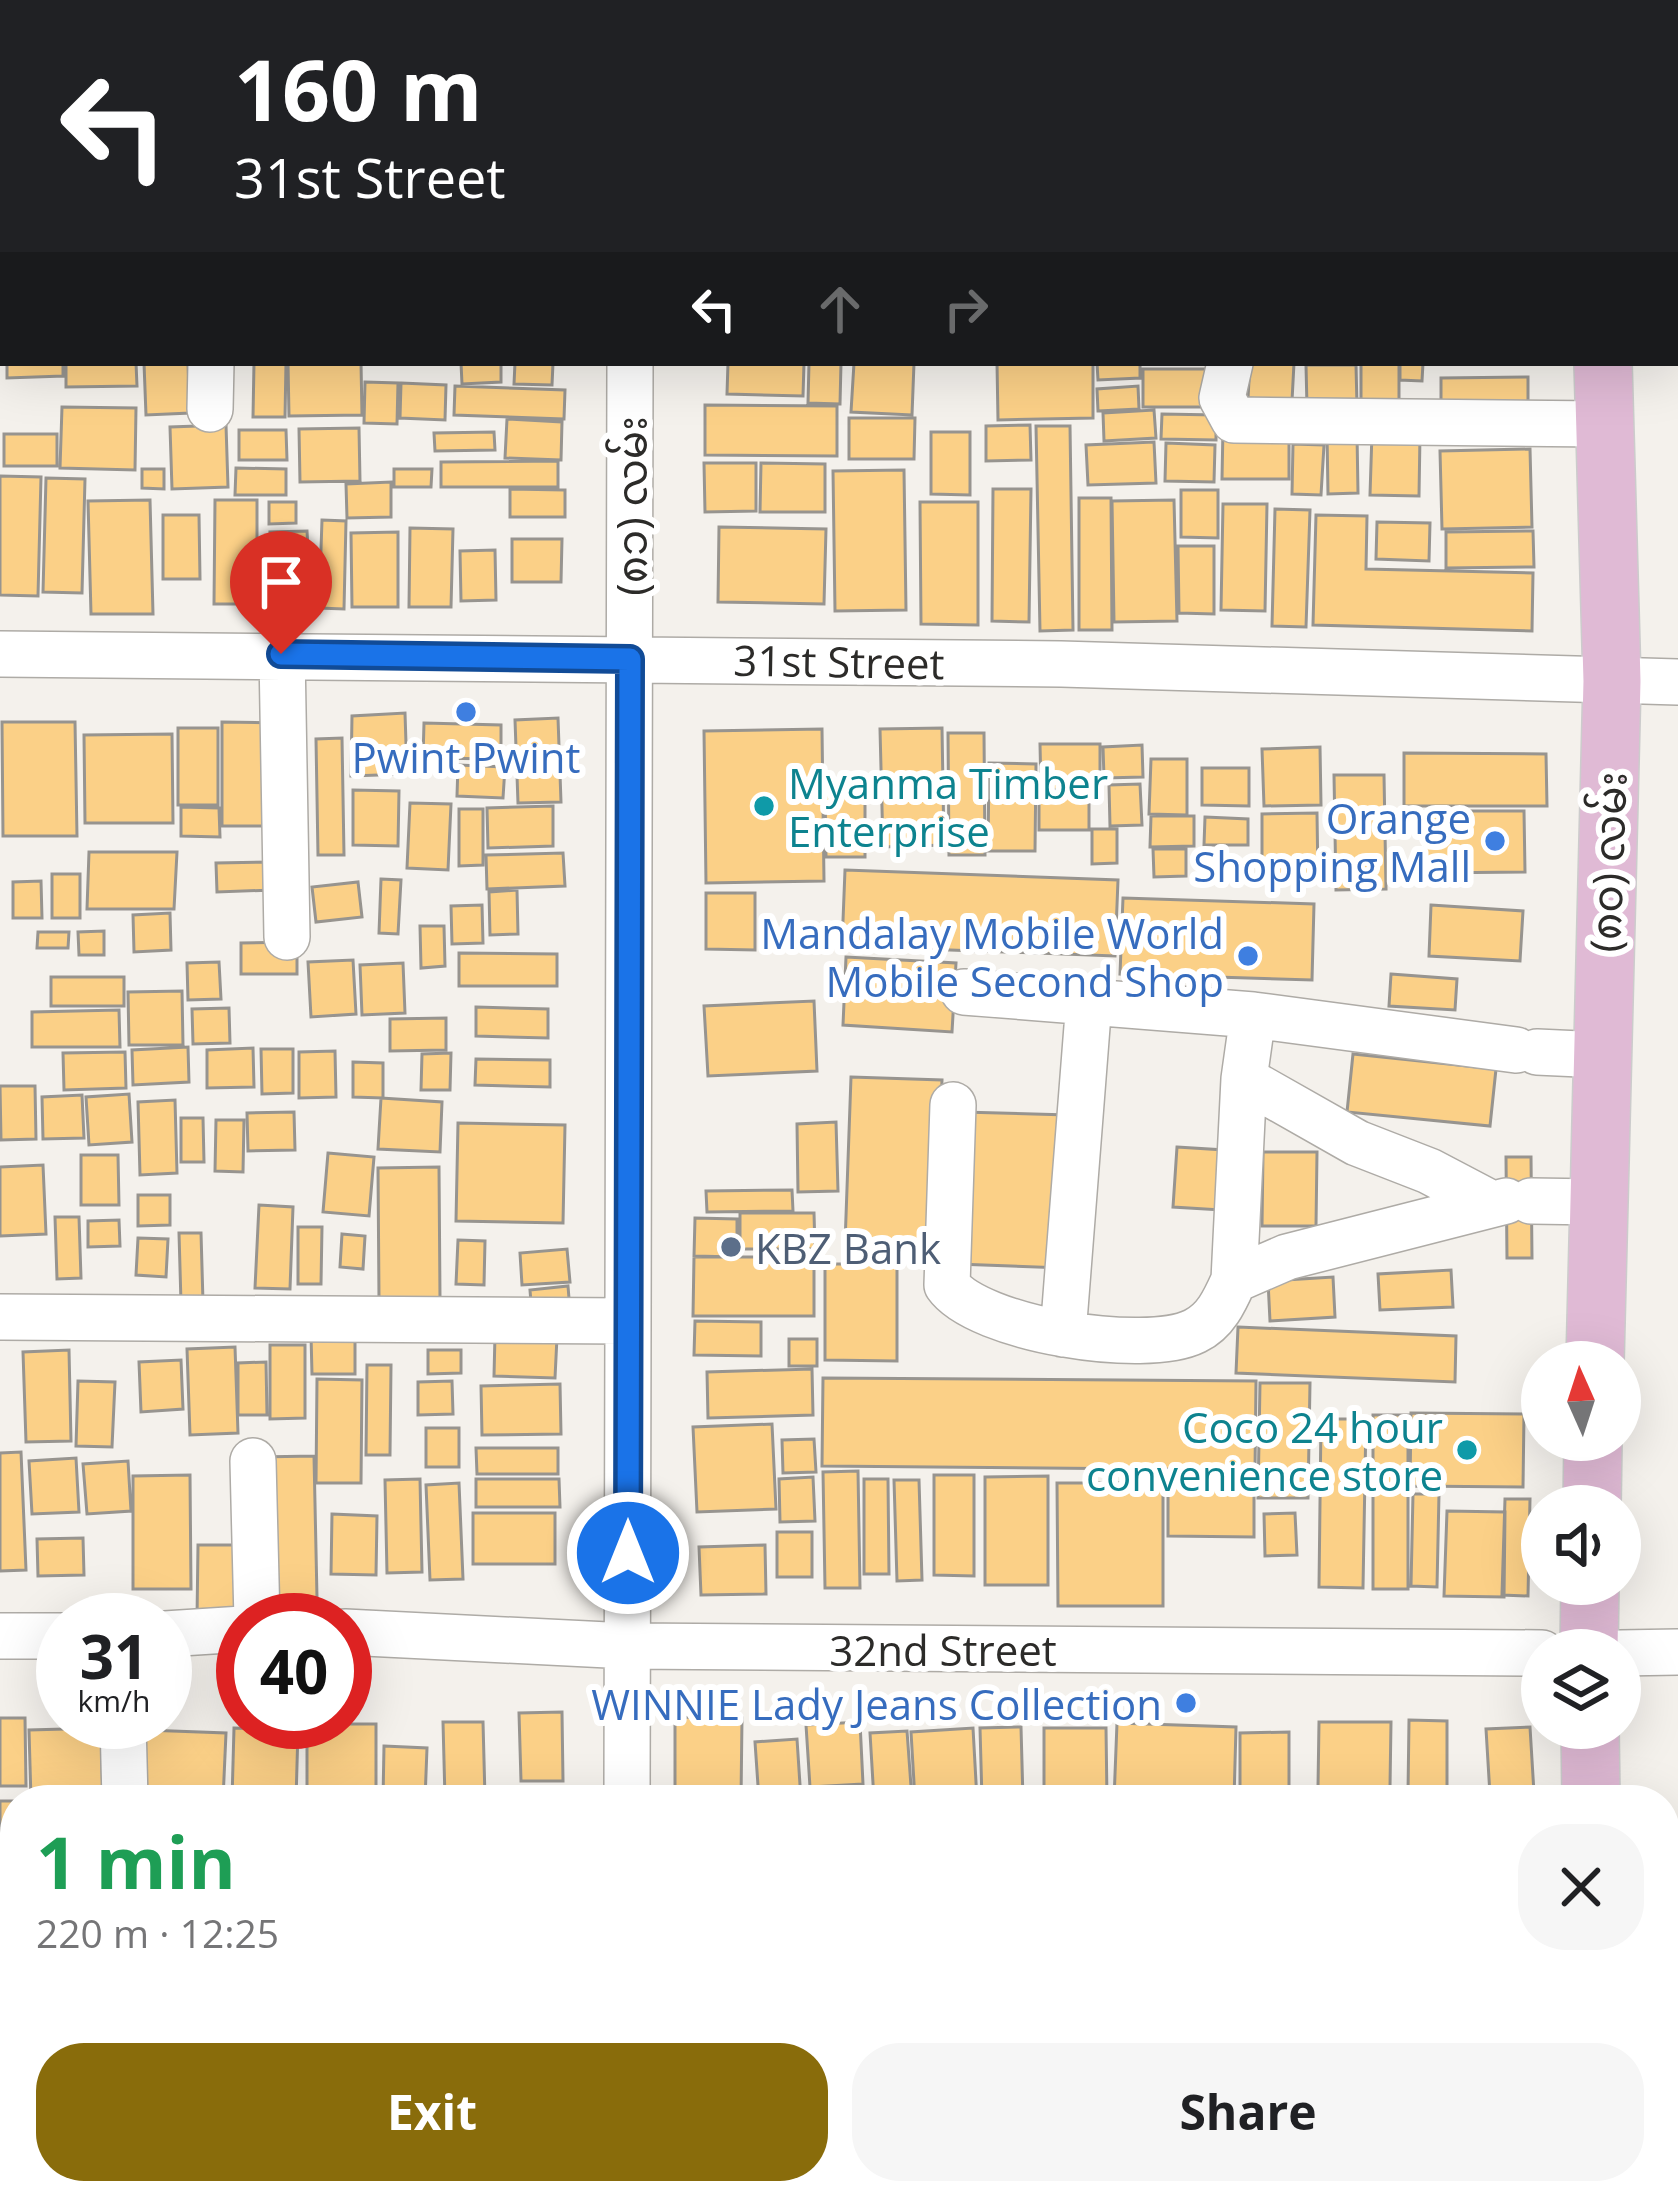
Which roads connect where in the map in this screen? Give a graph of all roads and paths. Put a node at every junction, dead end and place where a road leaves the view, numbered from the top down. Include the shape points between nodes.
1 (211, 366) edge
2 (630, 366) edge
3 (1229, 366) edge
4 (1603, 366) edge
5 (210, 409) dead end
6 (1602, 424) junction
7 (0, 654) edge
8 (281, 654) junction
9 (630, 659) junction
10 (1612, 681) junction
11 (1678, 682) edge
12 (287, 937) dead end
13 (964, 992) dead end
14 (1089, 1001) junction
15 (1253, 1015) junction
16 (1602, 1055) junction
17 (1244, 1079) junction
18 (952, 1105) dead end
19 (1508, 1202) junction
20 (1598, 1202) junction
21 (1234, 1280) junction
22 (0, 1317) edge
23 (628, 1321) junction
24 (1063, 1334) junction
25 (1595, 1341) edge
26 (253, 1461) dead end
27 (256, 1593) edge
28 (372, 1633) edge
29 (0, 1636) edge
30 (36, 1636) edge
31 (628, 1646) junction
32 (1521, 1652) edge
33 (1678, 1652) edge
34 (1641, 1653) edge
35 (124, 1749) edge
36 (1591, 1749) edge
37 (125, 1785) edge
38 (627, 1785) edge
39 (1592, 1785) edge

1 - 5 street
2 - 9 street, (၈၁) လမ်း
3 - 6 street via 1222,398 1234,420
4 - 6 main road, (၈၀) လမ်း
6 - 10 main road, (၈၀) လမ်း
7 - 8 street, 31st Street
8 - 9 street, 31st Street
8 - 12 street
9 - 10 street, 31st Street
9 - 23 street, (၈၁) လမ်း
10 - 11 street, 31st Street
10 - 16 main road, (၈၀) လမ်း
13 - 14 street
14 - 15 street
14 - 24 street
15 - 16 street
15 - 17 street
16 - 20 main road, (၈၀) လမ်း
17 - 19 street via 1357,1144
17 - 21 street
18 - 24 street via 947,1285 960,1304
19 - 20 street
19 - 21 street via 1287,1257
20 - 25 main road, (၈၀) လမ်း
21 - 24 street via 1219,1312 1195,1331 1153,1342
22 - 23 street
23 - 31 street, (၈၁) လမ်း
26 - 27 street
28 - 31 street, 32nd Street
29 - 30 street
31 - 32 street, 32nd Street
31 - 38 street, (၈၁) လမ်း
33 - 34 street
35 - 37 street
36 - 39 main road

